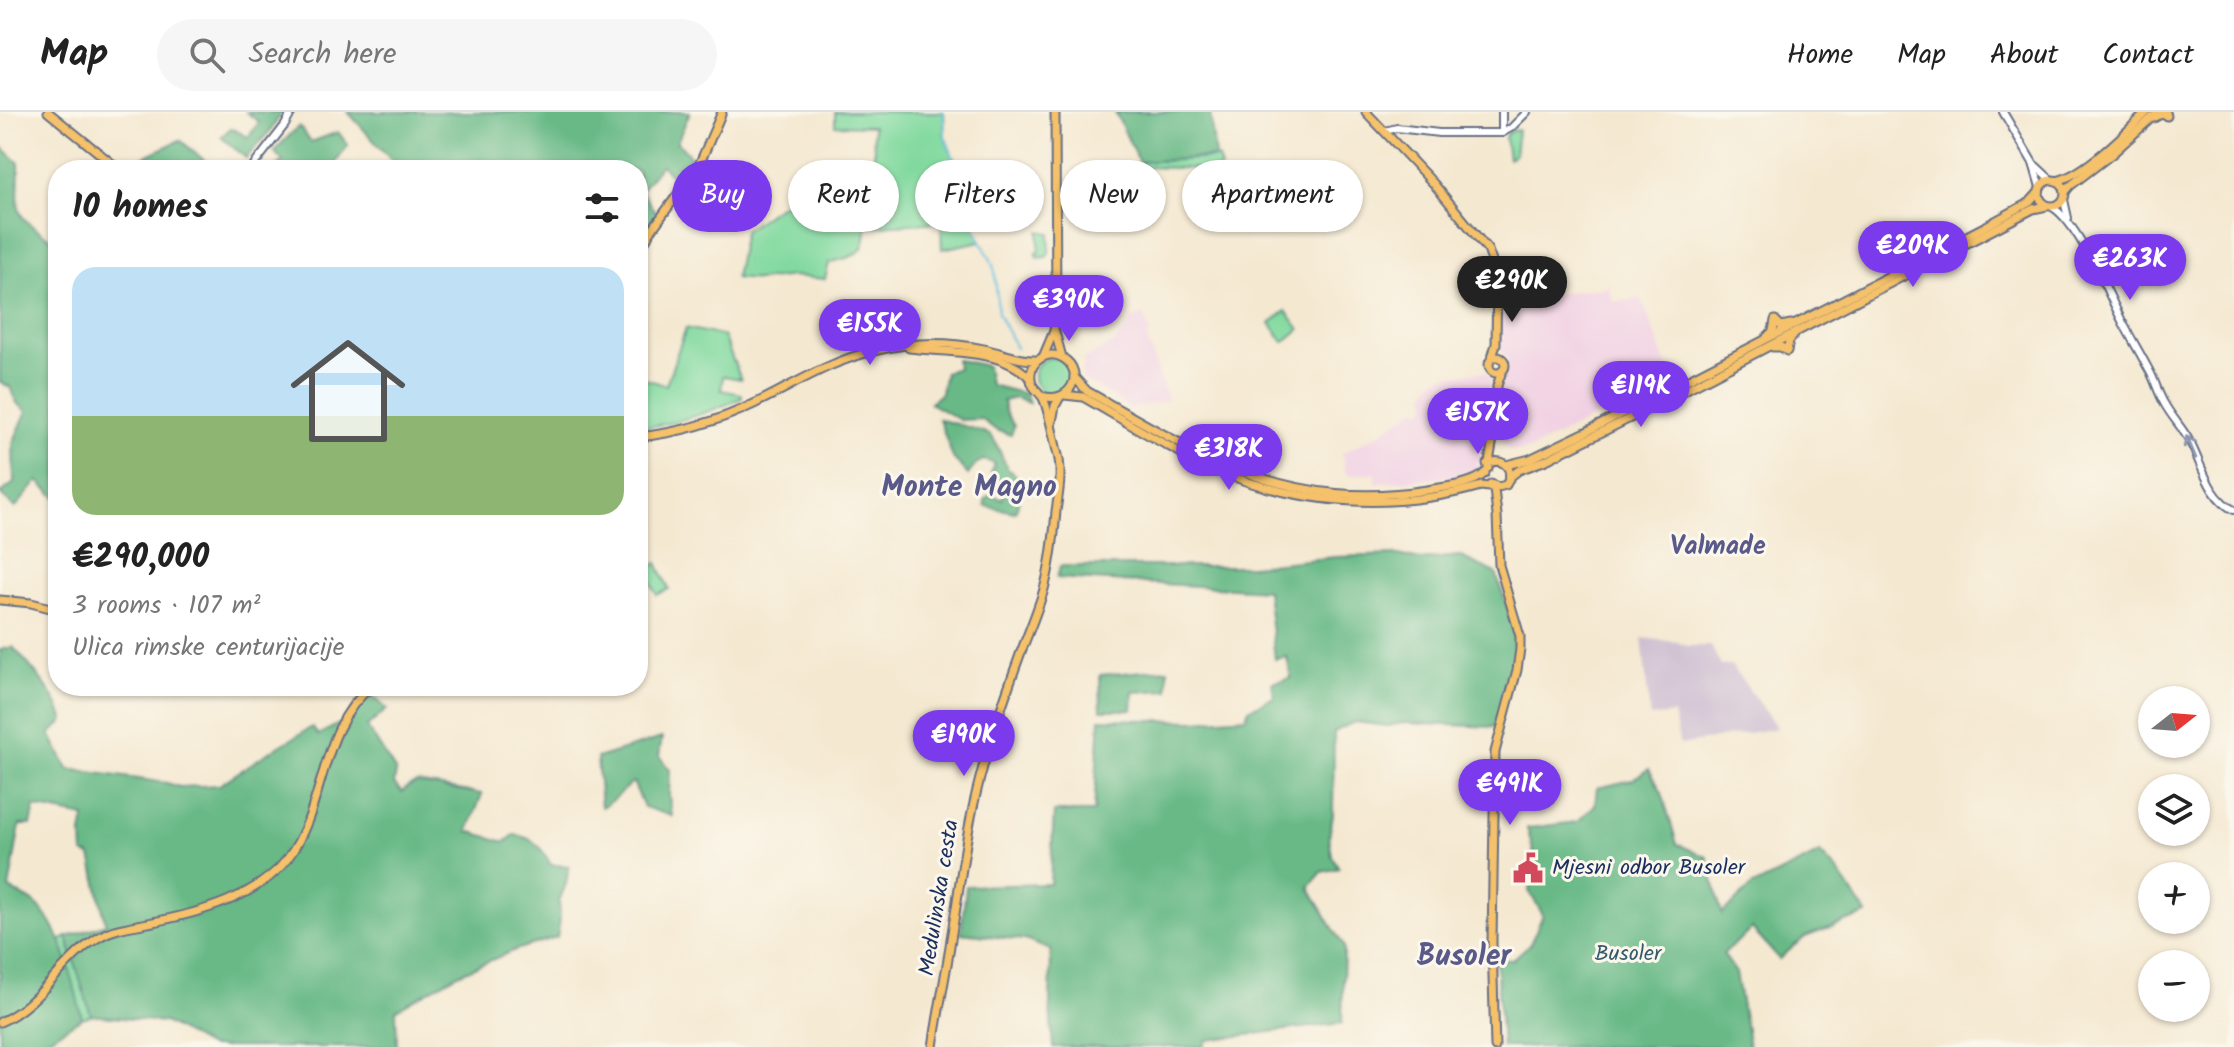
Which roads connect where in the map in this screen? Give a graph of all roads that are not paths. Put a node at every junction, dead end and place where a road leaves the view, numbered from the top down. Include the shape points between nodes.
1 (48, 112) edge
2 (292, 112) edge
3 (722, 112) edge
4 (1055, 112) edge
5 (1366, 112) edge
6 (1502, 112) edge
7 (1527, 112) edge
8 (2003, 112) edge
9 (2158, 112) edge
10 (2166, 112) edge
11 (2148, 117) edge
12 (1404, 129) junction
13 (1386, 132) junction
14 (1502, 133) junction
15 (1400, 146) junction
16 (108, 160) edge
17 (258, 160) edge
18 (2033, 163) junction
19 (2054, 180) junction
20 (2040, 189) junction
21 (2064, 196) junction
22 (2049, 206) junction
23 (2071, 225) junction
24 (648, 236) edge
25 (1797, 323) junction
26 (1054, 331) junction
27 (1796, 333) junction
28 (1496, 344) junction
29 (1764, 345) junction
30 (895, 346) junction
31 (1062, 357) junction
32 (1040, 358) junction
33 (1492, 358) junction
34 (1501, 358) junction
35 (1492, 371) junction
36 (1502, 371) junction
37 (1074, 377) junction
38 (1030, 378) junction
39 (1497, 386) junction
40 (1042, 396) junction
41 (1062, 396) junction
42 (1052, 432) junction
43 (648, 436) edge
44 (1494, 438) junction
45 (1486, 468) junction
46 (1508, 470) junction
47 (1466, 486) junction
48 (1495, 487) junction
49 (2234, 510) edge
50 (0, 600) edge
51 (48, 607) edge
52 (360, 696) edge
53 (0, 1022) edge
54 (933, 1047) edge
55 (1495, 1047) edge

1 - 16 main road
2 - 17 street
3 - 24 main road via 699,165
4 - 26 main road
5 - 13 main road
6 - 14 street
7 - 14 street
8 - 18 street
9 - 11 main road
10 - 11 main road via 2167,116
11 - 19 main road via 2069,177
11 - 21 main road
12 - 13 street
12 - 14 street
12 - 15 street
13 - 15 main road
15 - 28 main road via 1493,261
18 - 19 street
18 - 20 street
19 - 20 main road
19 - 21 main road via 2063,186
20 - 22 main road via 2041,201
20 - 25 main road via 2025,205
21 - 22 main road via 2059,205
21 - 23 street
22 - 23 street
22 - 27 main road via 2029,211
49 -> 23 street via 2221,501 2197,462
25 - 29 main road
25 - 29 main road via 1781,326 1775,320
26 - 31 main road
26 - 32 main road
27 - 29 main road
27 - 29 main road via 1787,351
28 - 33 main road
28 - 34 main road
29 - 46 main road via 1515,472
30 - 32 main road via 957,345 1026,360
30 - 38 main road via 979,355 1012,364
30 - 43 main road via 837,362 714,420
31 - 32 main road
31 - 37 main road
32 - 38 main road
33 - 34 main road
33 - 35 main road
34 - 36 main road
35 - 36 main road
35 - 39 main road
36 - 39 main road
37 - 41 main road
37 - 47 main road via 1087,391 1186,447 1281,484 1376,495
38 - 40 main road
39 - 44 main road
40 - 41 main road
40 - 42 main road, Medulinska cesta
41 - 42 main road
41 - 47 main road via 1083,397 1180,453 1279,491 1377,502
42 - 54 main road, Medulinska cesta via 1061,472 1048,571 979,784
44 - 45 main road
44 - 46 main road
45 - 46 main road
45 - 47 main road
45 - 48 main road
46 - 48 main road via 1509,486
47 - 48 main road
48 - 55 main road via 1499,565 1520,636 1517,670 1495,752
50 - 51 main road
52 - 53 main road via 340,724 298,842 263,881 214,907 103,934 25,1009

